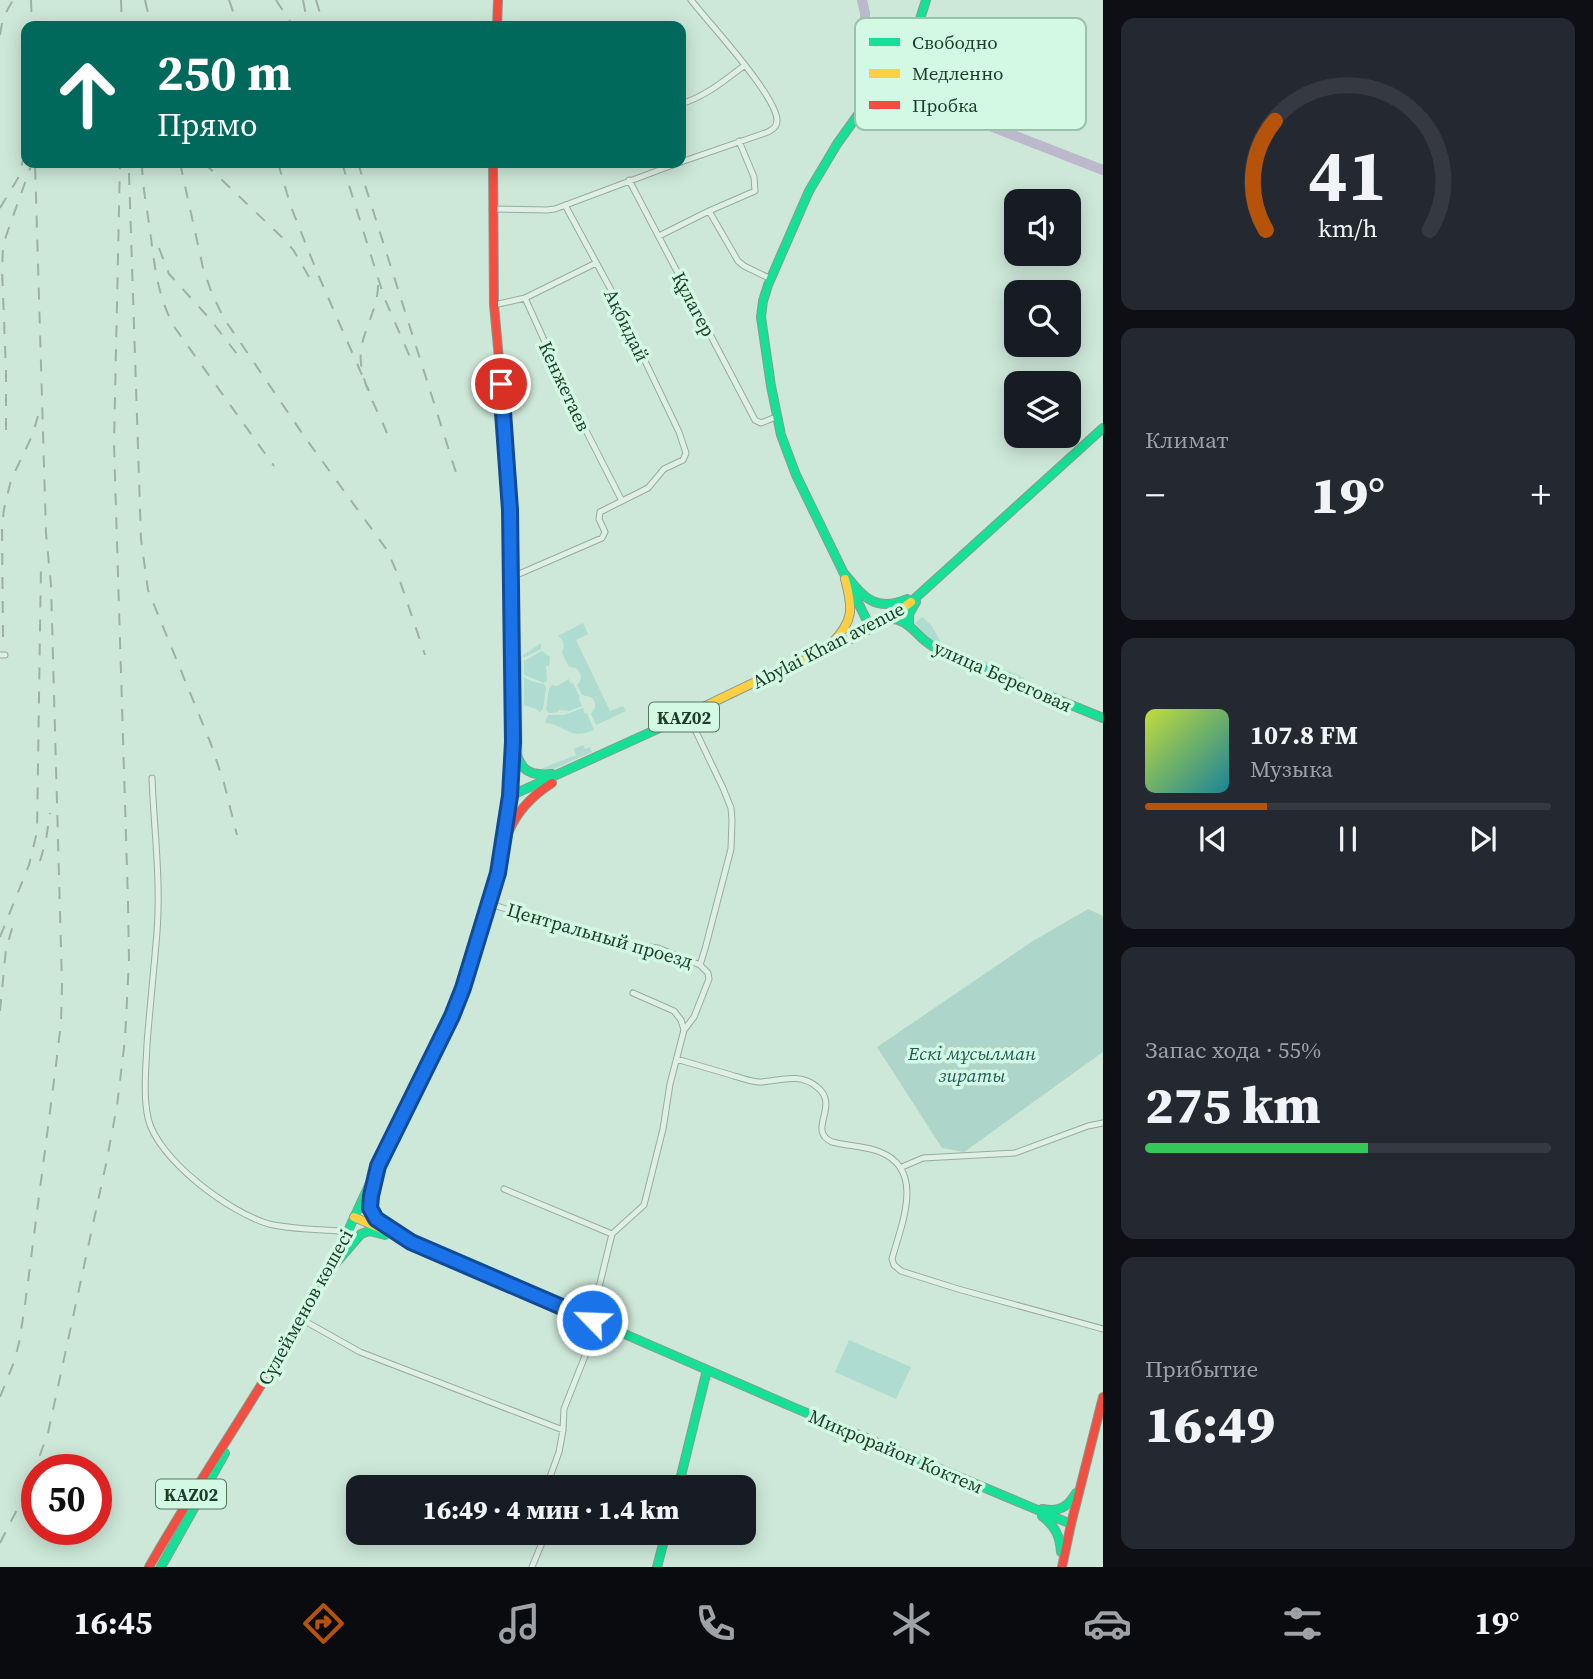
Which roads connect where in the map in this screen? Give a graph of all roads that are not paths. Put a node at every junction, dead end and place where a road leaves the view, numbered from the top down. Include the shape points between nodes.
1 (498, 0) edge
2 (926, 0) edge
3 (693, 1) edge
4 (921, 18) edge
5 (497, 21) edge
6 (745, 65) junction
7 (686, 102) edge
8 (855, 120) edge
9 (739, 141) junction
10 (686, 160) edge
11 (493, 168) edge
12 (663, 168) edge
13 (629, 180) junction
14 (565, 205) junction
15 (492, 209) junction
16 (709, 211) junction
17 (659, 236) junction
18 (596, 263) junction
19 (771, 279) junction
20 (525, 298) junction
21 (494, 305) junction
22 (776, 417) junction
23 (1103, 428) edge
24 (622, 501) junction
25 (843, 572) junction
26 (512, 577) junction
27 (928, 588) junction
28 (883, 620) junction
29 (868, 623) junction
30 (909, 624) junction
31 (817, 654) junction
32 (688, 715) junction
33 (1103, 718) edge
34 (513, 742) junction
35 (576, 768) junction
36 (152, 778) dead end
37 (510, 796) junction
38 (500, 861) junction
39 (490, 904) junction
40 (700, 965) junction
41 (633, 993) dead end
42 (684, 1030) junction
43 (677, 1059) junction
44 (1103, 1123) edge
45 (378, 1166) junction
46 (902, 1167) junction
47 (504, 1189) dead end
48 (354, 1217) junction
49 (348, 1231) junction
50 (612, 1234) junction
51 (411, 1242) junction
52 (322, 1281) junction
53 (301, 1319) junction
54 (595, 1322) junction
55 (1103, 1329) edge
56 (707, 1370) junction
57 (1103, 1397) edge
58 (563, 1430) junction
59 (226, 1445) junction
60 (551, 1475) edge
61 (681, 1475) edge
62 (1082, 1479) junction
63 (1025, 1505) junction
64 (180, 1511) junction
65 (1071, 1524) junction
66 (541, 1545) edge
67 (663, 1545) edge
68 (141, 1567) edge
69 (149, 1567) edge
70 (161, 1567) edge
71 (532, 1567) edge
72 (657, 1567) edge
73 (1062, 1567) edge

1 - 5 main road
2 - 4 main road
3 - 6 street
6 - 7 street
6 - 9 street via 762,87 777,120 768,132
8 - 19 main road via 803,201
9 - 10 street
9 - 16 street via 755,191
11 - 15 main road, Сүлейменов көшесі
12 - 13 street
13 - 14 street
13 - 17 street, Құлагер
14 - 15 street via 547,210
14 - 18 street, Ақбидай
15 - 21 main road, Сүлейменов көшесі
16 - 17 street
16 - 19 street via 738,261
17 - 22 street, Құлагер via 755,420
18 - 20 street
18 - 24 street, Ақбидай via 685,448 683,460 664,470 648,488
19 - 22 main road via 761,317
20 - 21 street
20 - 24 street, Кенжетаев
21 - 26 main road, Сүлейменов көшесі
22 - 25 main road via 796,475
23 - 27 main road, Abylai Khan avenue / KАZ02
24 - 26 street via 599,514 605,532 601,538
25 - 27 main road via 863,596 879,605 897,604
25 - 29 main road
25 - 31 main road via 851,598 851,619
26 - 34 main road, Сүлейменов көшесі
27 - 28 main road, Abylai Khan avenue / KАZ02
27 - 30 main road via 911,610
28 - 29 main road, Abylai Khan avenue / KАZ02
28 - 30 main road via 897,618
29 - 31 main road, Abylai Khan avenue / KАZ02
30 - 33 main road, улица Береговая via 943,653
31 - 32 main road, Abylai Khan avenue / KАZ02
32 - 35 main road, Abylai Khan avenue / KАZ02
32 - 40 street, Центральный проезд via 723,788 732,820 730,849
34 - 35 main road via 519,763 530,774
34 - 37 main road, Сүлейменов көшесі
35 - 37 main road, Abylai Khan avenue / KАZ02
35 - 38 main road, KАZ02 via 541,791 516,816
36 - 49 street via 157,930 146,1089 152,1129 182,1169 251,1217 286,1228
37 - 38 main road, Сүлейменов көшесі / KАZ02
38 - 39 main road, Сүлейменов көшесі / KАZ02
39 - 40 street, Центральный проезд via 617,943 658,948
39 - 45 main road, Сүлейменов көшесі / KАZ02 via 452,1016
40 - 42 street via 709,979
41 - 42 street via 674,1011
42 - 43 street
43 - 46 street via 753,1081 790,1078 810,1082 826,1100 821,1129 826,1140 881,1152
43 - 50 street via 644,1205
44 - 46 street via 1014,1153 923,1158
45 - 48 main road, Сүлейменов көшесі / KАZ02
45 - 51 main road via 372,1214
46 - 55 street via 907,1204 892,1259 901,1271
47 - 50 street
48 - 49 main road, Сүлейменов көшесі / KАZ02
48 - 51 main road
49 - 52 main road, Сүлейменов көшесі / KАZ02
50 - 54 street
51 - 52 main road via 364,1232
51 - 54 main road, Микрорайон Коктем
52 - 53 main road, Сүлейменов көшесі / KАZ02
53 - 58 street via 360,1352
53 - 59 main road, Сүлейменов көшесі / KАZ02
54 - 56 main road, Микрорайон Коктем
54 - 58 street via 564,1409
56 - 61 main road
56 - 63 main road, Микрорайон Коктем
57 - 62 main road
58 - 60 street
59 - 64 main road, KАZ02
59 - 70 main road, KАZ02
62 - 63 main road via 1064,1509
62 - 65 main road
63 - 65 main road, Микрорайон Коктем
63 - 73 main road via 1058,1531
64 - 68 main road
64 - 69 main road, KАZ02
65 - 73 main road
66 - 71 street
67 - 72 main road

